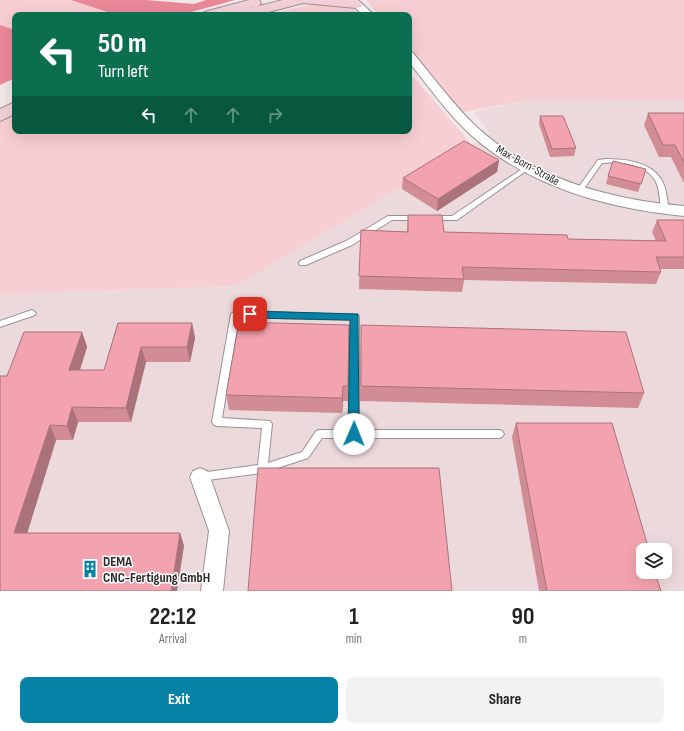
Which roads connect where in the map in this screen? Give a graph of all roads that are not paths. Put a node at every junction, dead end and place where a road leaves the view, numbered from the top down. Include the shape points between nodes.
1 (265, 0) edge
2 (300, 0) edge
3 (305, 0) edge
4 (358, 1) edge
5 (220, 12) edge
6 (252, 12) edge
7 (367, 12) edge
8 (374, 12) edge
9 (412, 58) edge
10 (12, 94) edge
11 (0, 100) edge
12 (12, 109) edge
13 (0, 116) edge
14 (528, 167) junction
15 (579, 191) junction
16 (665, 210) junction
17 (684, 211) edge
18 (303, 263) dead end
19 (32, 313) dead end
20 (0, 324) edge
21 (354, 434) junction
22 (499, 434) dead end
23 (262, 469) junction
24 (200, 477) joint
25 (212, 591) edge

1 - 5 main road
2 - 6 main road
3 - 4 main road
4 - 7 street
4 - 8 street
9 - 14 street, Max-Born-Straße via 458,114 485,141
10 - 11 main road
12 - 13 main road
14 - 15 street, Max-Born-Straße
14 - 18 lane via 454,218 391,218 349,244
15 - 16 street, Max-Born-Straße via 618,202
15 - 16 lane via 600,161 639,165 654,174 662,189
16 - 17 street, Max-Born-Straße
19 - 20 lane
21 - 22 lane
21 - 23 lane via 319,434 305,455
21 - 23 lane via 355,317 235,314 217,422 266,424
23 - 24 lane
24 - 25 street via 219,531

